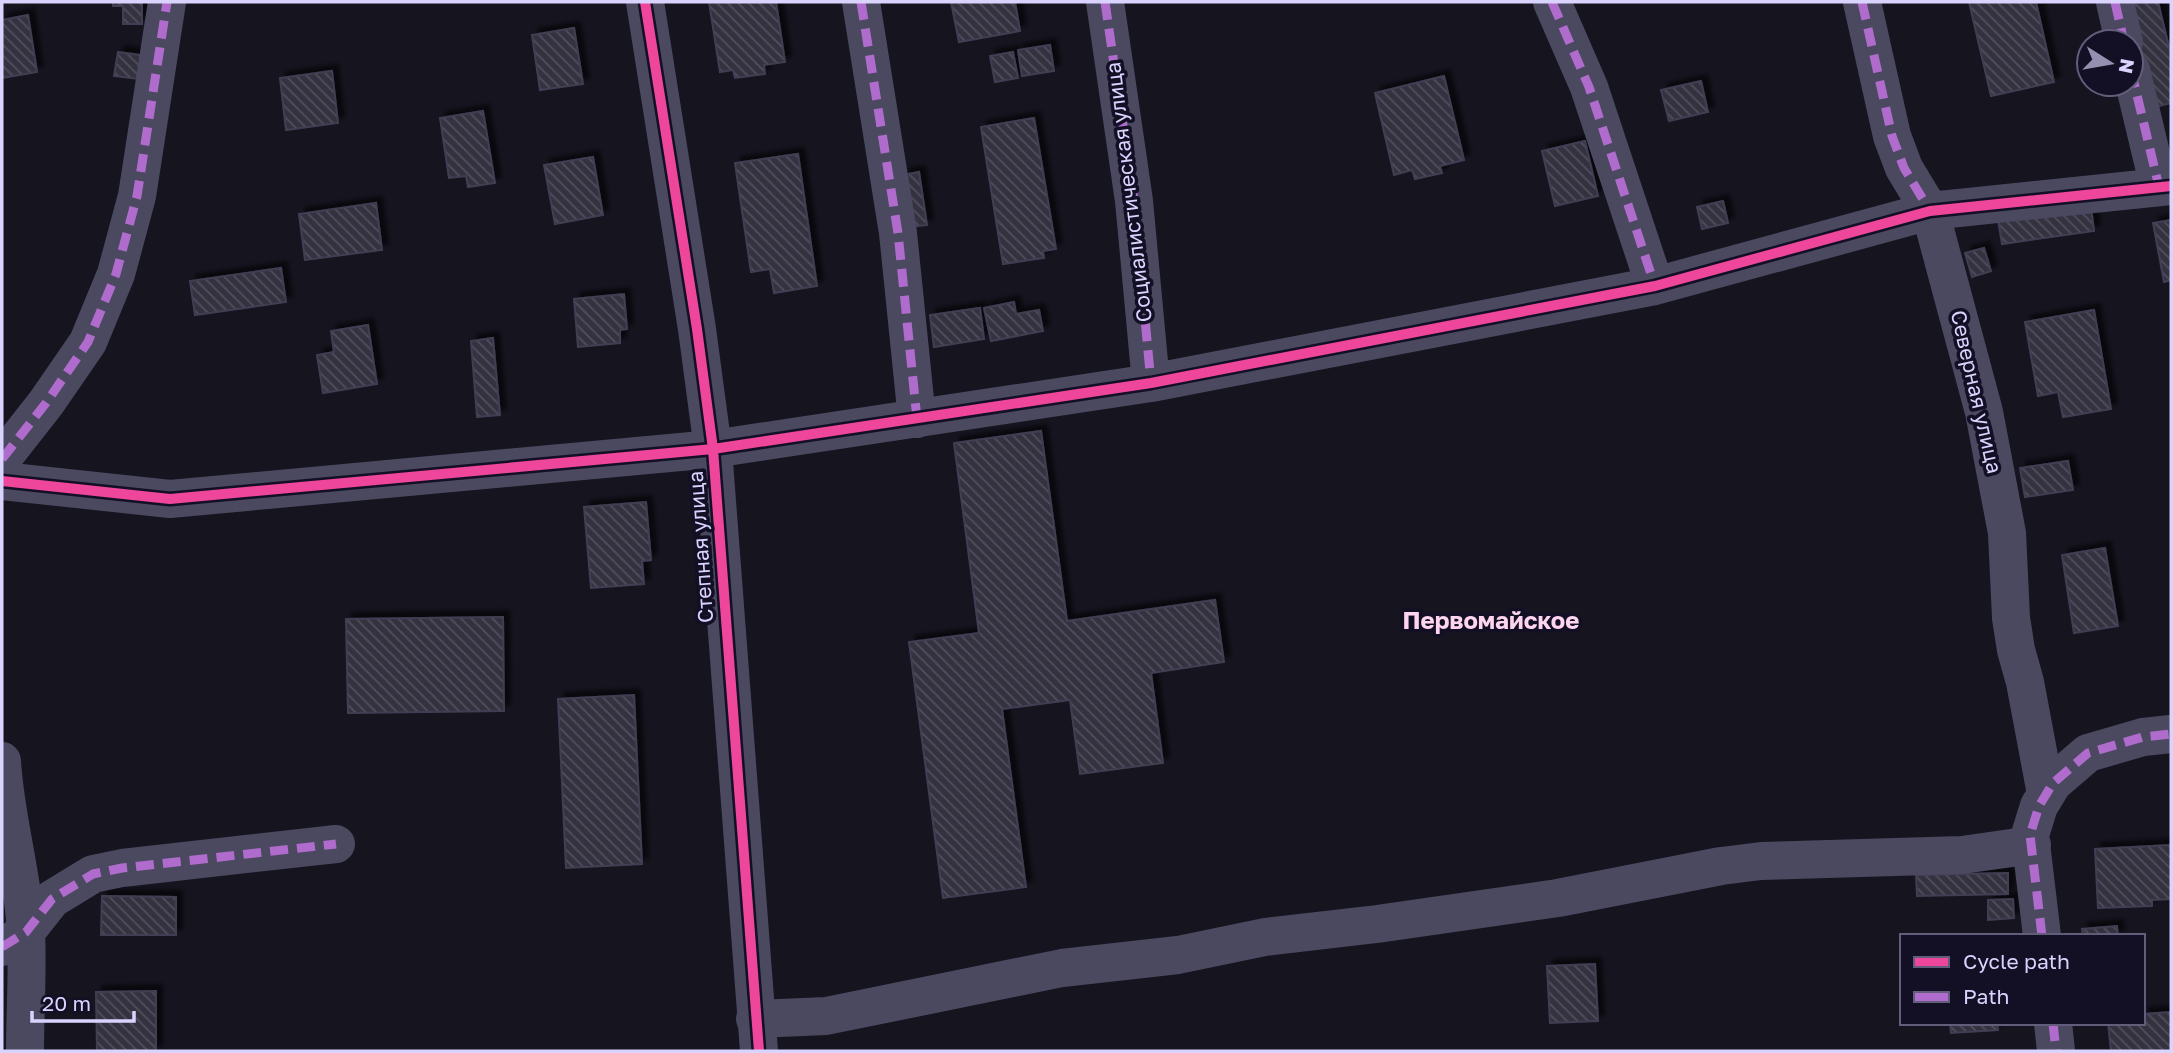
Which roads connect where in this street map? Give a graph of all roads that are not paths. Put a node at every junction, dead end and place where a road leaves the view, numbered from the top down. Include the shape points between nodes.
1 (167, 2) edge
2 (645, 2) edge
3 (860, 2) edge
4 (1105, 2) edge
5 (1552, 2) edge
6 (1861, 2) edge
7 (2115, 2) edge
8 (2121, 28) edge
9 (2139, 98) edge
10 (2165, 186) edge
11 (1930, 212) junction
12 (1655, 286) junction
13 (1151, 383) junction
14 (917, 419) junction
15 (713, 449) junction
16 (2, 458) edge
17 (2, 481) edge
18 (2171, 734) edge
19 (2, 761) edge
20 (2046, 794) junction
21 (2031, 840) junction
22 (337, 844) dead end
23 (2042, 934) edge
24 (14, 939) edge
25 (2053, 1025) edge
26 (757, 1035) edge
27 (25, 1051) edge
28 (2056, 1051) edge

1 - 16 street via 137,196 111,285 88,342
2 - 15 street, Степная улица
3 - 14 street via 898,233
4 - 13 street, Социалистическая улица via 1133,201
5 - 12 street via 1589,87
6 - 11 street, Северная улица via 1892,136 1904,168
7 - 8 street
9 - 10 street
10 - 11 street
11 - 12 street
11 - 20 street, Северная улица via 1986,424 2007,533 2016,650
12 - 13 street
13 - 14 street
14 - 15 street
15 - 17 street via 170,499
15 - 26 street, Степная улица
18 - 20 street via 2088,753
19 - 24 street via 13,835
20 - 21 street
21 - 23 street
21 - 26 street via 1962,855 1721,866 1558,898 1265,937 1178,956 1062,968 826,1016
22 - 24 street via 93,874 52,899
24 - 27 street
25 - 28 street

